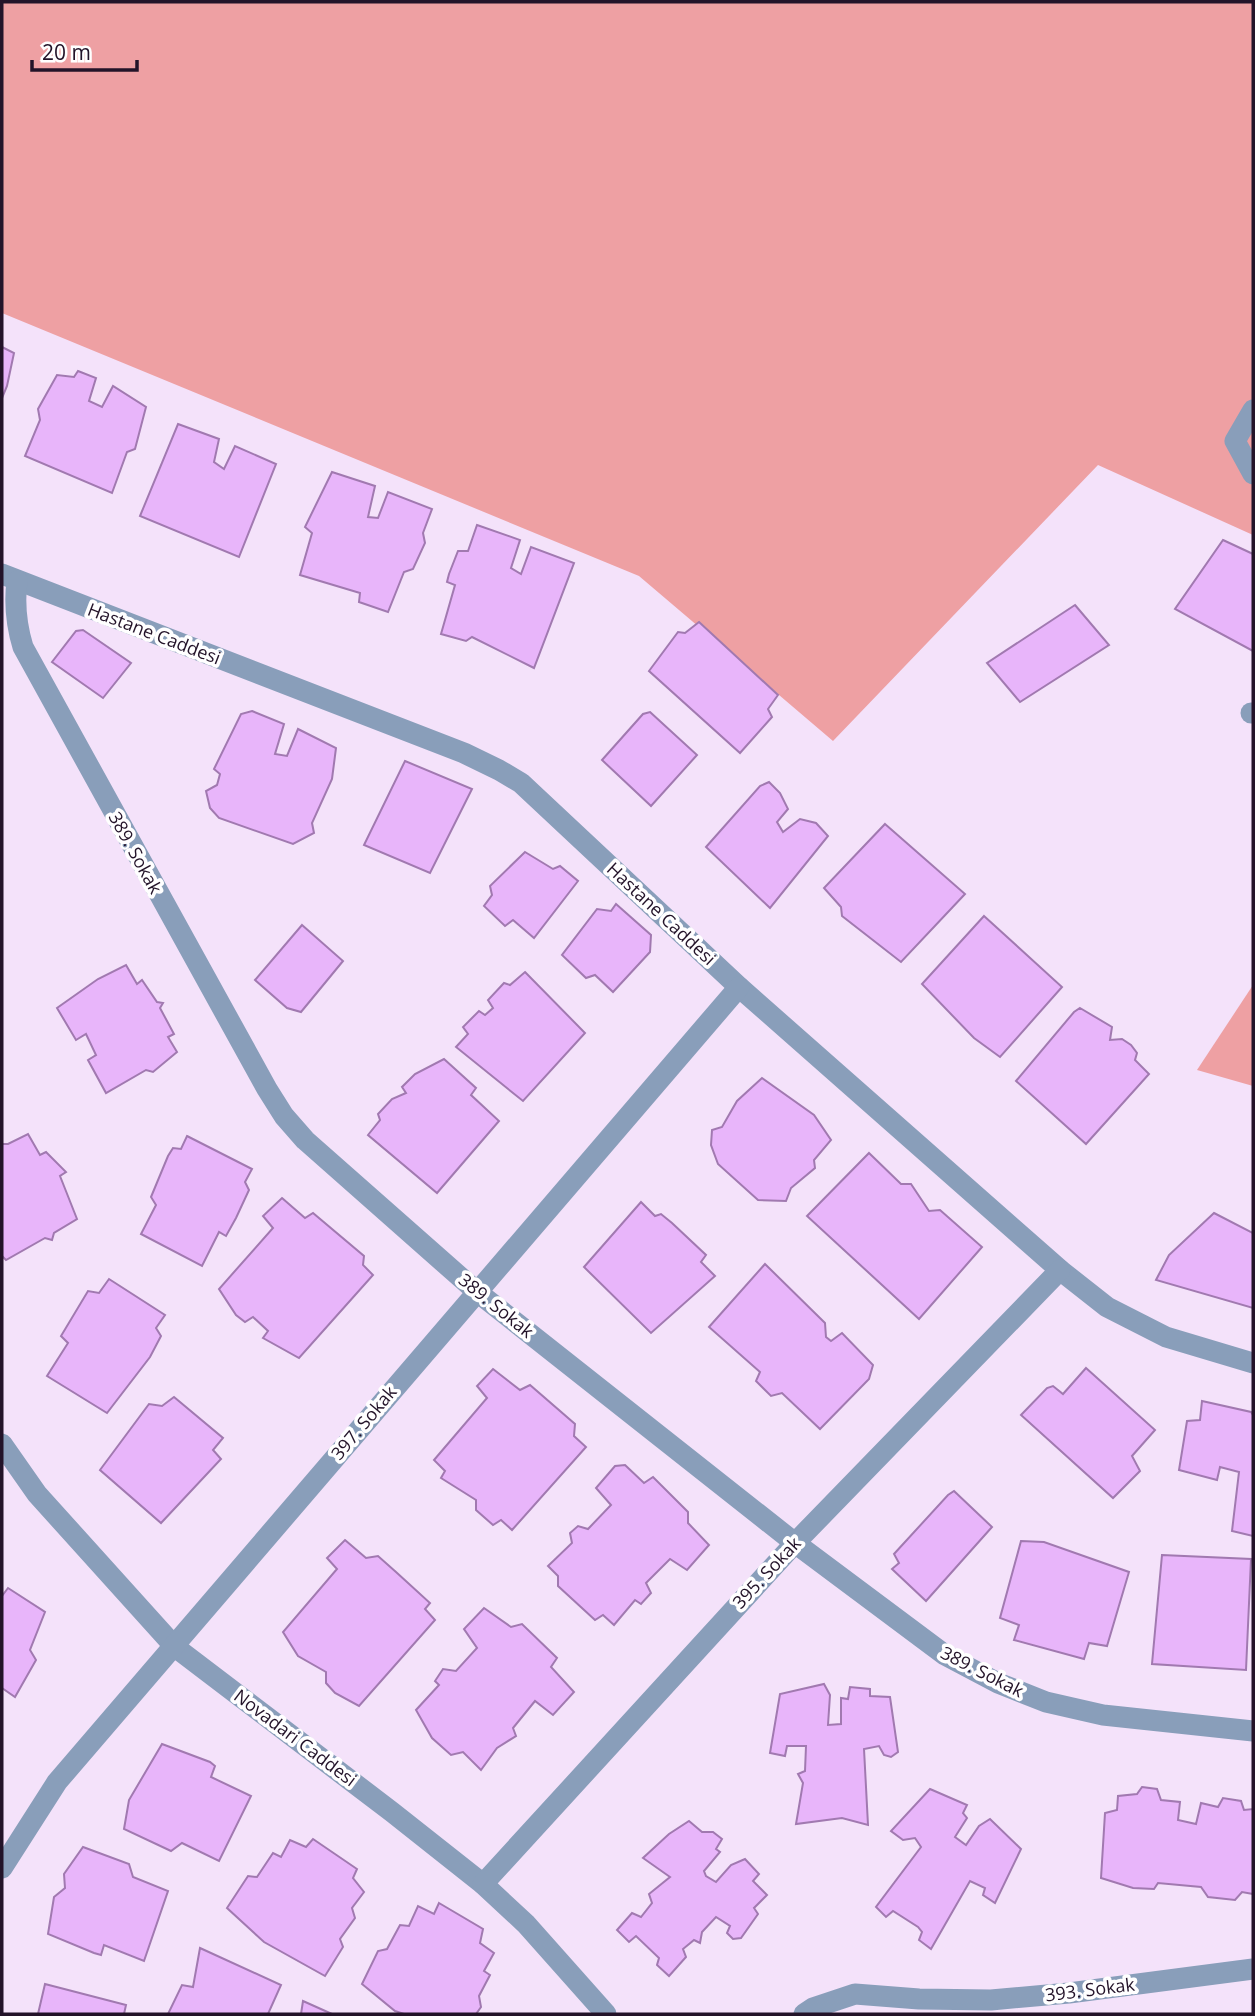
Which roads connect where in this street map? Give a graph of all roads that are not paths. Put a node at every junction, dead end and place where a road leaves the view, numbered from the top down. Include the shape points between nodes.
1 (1253, 410) edge
2 (1253, 474) edge
3 (10, 578) edge
4 (739, 987) junction
5 (1060, 1270) junction
6 (476, 1292) junction
7 (1253, 1363) edge
8 (2, 1444) edge
9 (795, 1543) junction
10 (175, 1647) junction
11 (1253, 1731) edge
12 (2, 1868) edge
13 (483, 1884) junction
14 (1253, 1969) edge
15 (606, 2014) edge
16 (804, 2014) edge

1 - 2 street via 1235,441
3 - 4 street, Hastane Caddesi via 499,769 521,783
3 - 6 street, 389. Sokak via 23,647 284,1116 305,1140
4 - 5 street, Hastane Caddesi
4 - 6 street, 397. Sokak
5 - 7 street, Hastane Caddesi via 1107,1307 1166,1337
5 - 9 street, 395. Sokak
6 - 9 street, 389. Sokak
6 - 10 street, 397. Sokak
8 - 10 street, Novadari Caddesi via 37,1494
9 - 11 street, 389. Sokak via 945,1655 998,1684 1046,1702 1103,1715
9 - 13 street, 395. Sokak
10 - 12 street, 397. Sokak via 57,1782
10 - 13 street, Novadari Caddesi
13 - 15 street, Novadari Caddesi via 526,1924
14 - 16 street, 393. Sokak via 990,2000 855,1994

